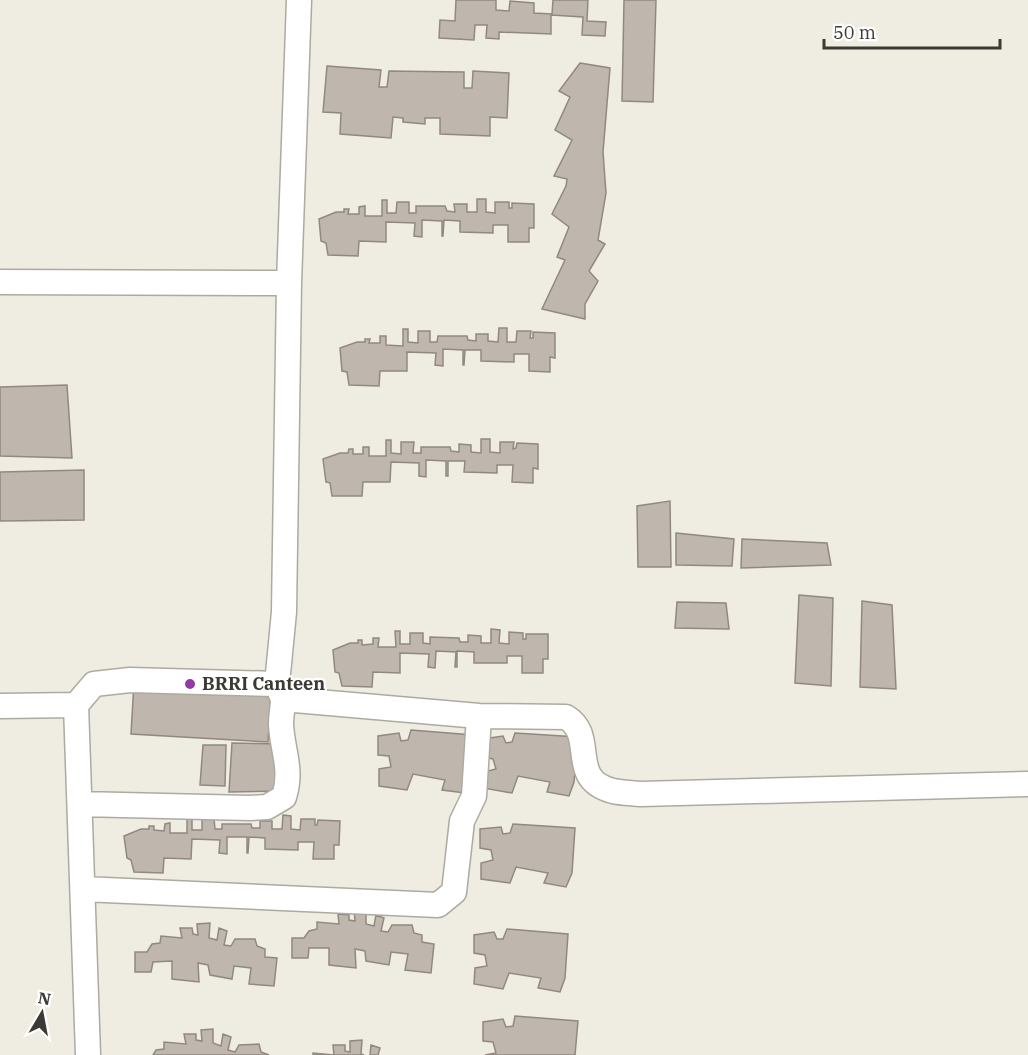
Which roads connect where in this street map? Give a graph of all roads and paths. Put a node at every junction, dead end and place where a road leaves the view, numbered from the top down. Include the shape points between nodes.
1 (299, 0) edge
2 (0, 282) edge
3 (289, 283) junction
4 (280, 692) junction
5 (76, 705) junction
6 (0, 706) edge
7 (478, 716) junction
8 (1028, 784) edge
9 (80, 804) junction
10 (83, 889) junction
11 (88, 1055) edge

1 - 3 street
2 - 3 street
3 - 4 street
4 - 5 street via 130,680 94,684
4 - 7 street
4 - 9 street via 289,783 284,797 267,807
5 - 6 street
5 - 9 street
7 - 8 street via 566,717 575,723 581,735 586,772 612,791 641,794
7 - 10 street via 474,796 462,821 454,892 438,906
9 - 10 street
10 - 11 street

